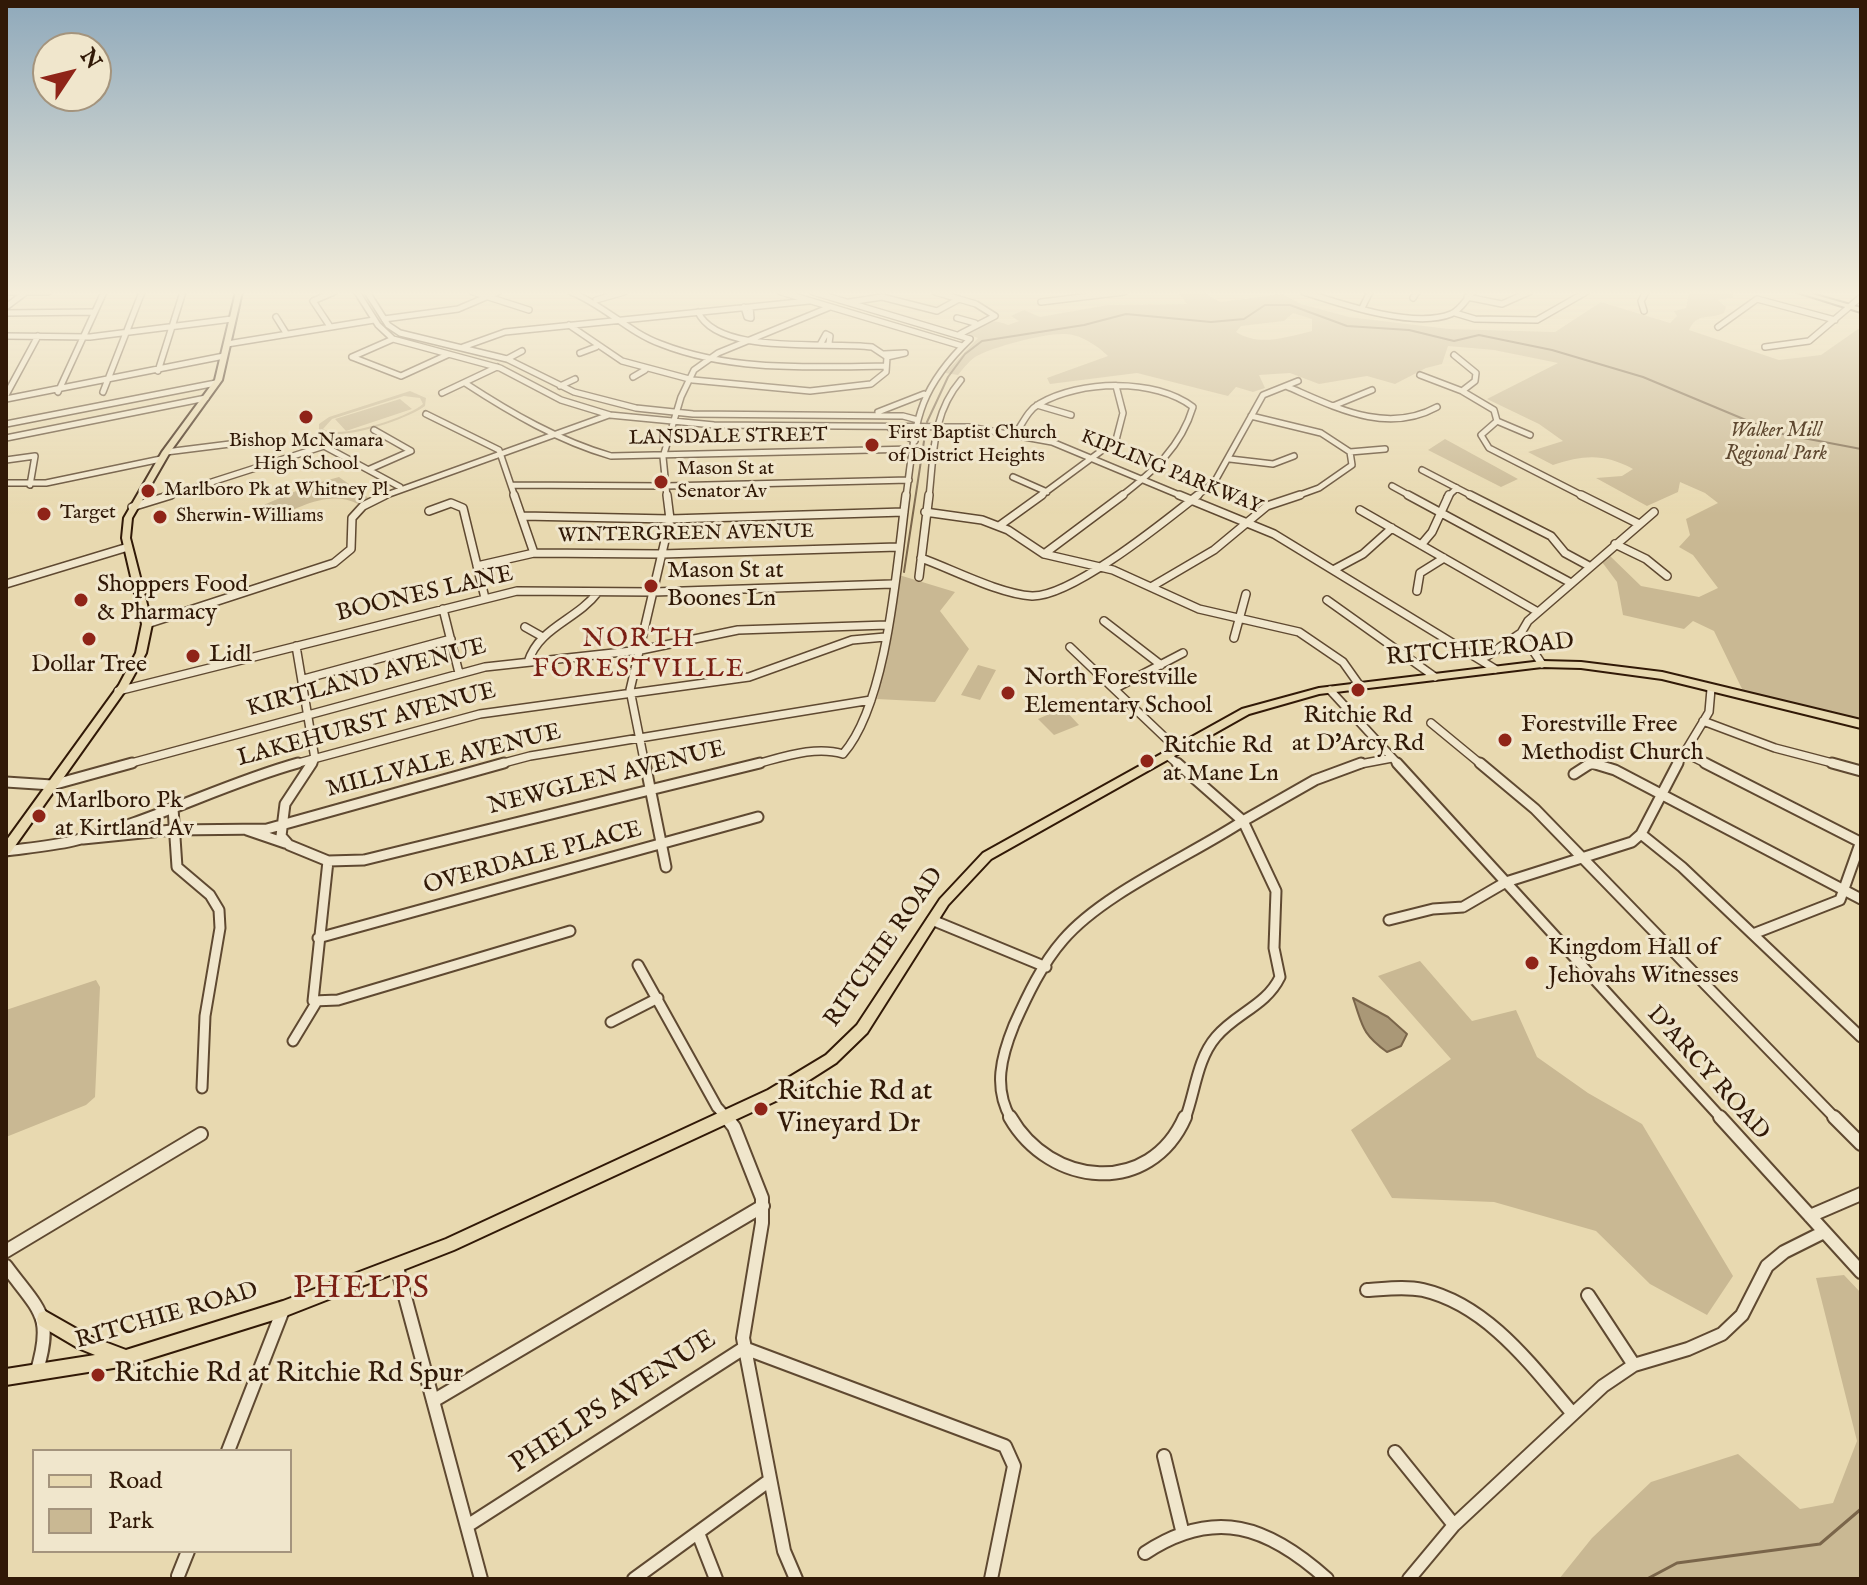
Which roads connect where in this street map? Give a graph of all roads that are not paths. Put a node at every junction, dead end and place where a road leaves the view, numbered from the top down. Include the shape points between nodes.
1 (23, 366) edge
2 (69, 366) edge
3 (114, 366) edge
4 (159, 366) edge
5 (180, 366) edge
6 (221, 366) edge
7 (375, 366) edge
8 (422, 366) edge
9 (493, 366) edge
10 (521, 366) edge
11 (636, 366) edge
12 (699, 366) edge
13 (882, 366) edge
14 (886, 366) joint
15 (947, 366) edge
16 (1471, 366) edge
17 (497, 367) junction
18 (696, 368) joint
19 (158, 370) junction
20 (645, 370) junction
21 (1420, 375) dead end
22 (633, 377) dead end
23 (575, 379) dead end
24 (961, 380) dead end
25 (108, 381) junction
26 (689, 381) junction
27 (1298, 381) dead end
28 (216, 383) junction
29 (465, 383) junction
30 (560, 386) junction
31 (1116, 386) junction
32 (1286, 386) junction
33 (1372, 390) dead end
34 (58, 391) junction
35 (1462, 391) junction
36 (103, 392) dead end
37 (442, 393) dead end
38 (925, 393) junction
39 (206, 398) junction
40 (6, 399) edge
41 (1037, 405) junction
42 (1333, 406) junction
43 (1437, 407) dead end
44 (678, 413) junction
45 (426, 414) dead end
46 (610, 415) junction
47 (858, 415) junction
48 (1071, 415) dead end
49 (1251, 416) junction
50 (1497, 421) junction
51 (674, 423) junction
52 (917, 423) junction
53 (6, 424) edge
54 (873, 425) junction
55 (937, 426) junction
56 (374, 430) dead end
57 (1016, 433) junction
58 (559, 435) junction
59 (1530, 435) dead end
60 (6, 438) edge
61 (254, 441) dead end
62 (915, 441) junction
63 (914, 449) junction
64 (1385, 449) dead end
65 (1350, 452) junction
66 (501, 454) junction
67 (164, 455) junction
68 (1294, 456) dead end
69 (663, 457) junction
70 (1093, 458) junction
71 (1230, 459) junction
72 (6, 460) edge
73 (370, 469) junction
74 (1422, 470) dead end
75 (1013, 477) dead end
76 (1141, 478) junction
77 (909, 480) junction
78 (6, 483) edge
79 (30, 485) junction
80 (512, 485) junction
81 (666, 486) junction
82 (1392, 486) dead end
83 (400, 487) junction
84 (1457, 488) junction
85 (1047, 492) junction
86 (1193, 499) junction
87 (132, 507) junction
88 (1360, 510) dead end
89 (429, 511) dead end
90 (1438, 511) junction
91 (904, 512) junction
92 (925, 512) junction
93 (1654, 512) dead end
94 (523, 516) junction
95 (670, 519) junction
96 (1248, 522) junction
97 (1639, 524) junction
98 (999, 526) junction
99 (1392, 528) junction
100 (1615, 544) junction
101 (1421, 545) junction
102 (128, 547) junction
103 (898, 547) junction
104 (534, 553) junction
105 (662, 554) junction
106 (1044, 554) junction
107 (921, 558) junction
108 (1444, 558) junction
109 (477, 566) junction
110 (1102, 566) junction
111 (1589, 566) junction
112 (1335, 569) junction
113 (1667, 576) dead end
114 (919, 577) dead end
115 (6, 582) edge
116 (1571, 583) junction
117 (892, 584) junction
118 (1151, 587) junction
119 (1417, 591) dead end
120 (598, 592) junction
121 (654, 592) junction
122 (1246, 594) dead end
123 (485, 598) junction
124 (1327, 600) dead end
125 (443, 609) junction
126 (1538, 612) junction
127 (1241, 618) junction
128 (1104, 621) dead end
129 (147, 624) junction
130 (887, 625) junction
131 (525, 627) dead end
132 (1521, 633) junction
133 (541, 636) junction
134 (885, 637) junction
135 (1234, 638) dead end
136 (451, 639) junction
137 (296, 646) junction
138 (1070, 647) dead end
139 (641, 650) junction
140 (1183, 653) dead end
141 (1487, 656) dead end
142 (528, 662) junction
143 (1542, 664) junction
144 (1161, 665) junction
145 (1495, 669) junction
146 (459, 673) junction
147 (1435, 677) junction
148 (304, 679) junction
149 (1360, 686) junction
150 (1114, 689) junction
151 (1711, 689) junction
152 (1330, 690) junction
153 (118, 691) junction
154 (630, 692) junction
155 (871, 700) junction
156 (310, 714) junction
157 (1703, 721) junction
158 (1431, 723) dead end
159 (1861, 724) edge
160 (637, 738) junction
161 (1172, 752) junction
162 (1683, 752) junction
163 (1392, 758) junction
164 (315, 759) junction
165 (1861, 771) edge
166 (1574, 774) dead end
167 (6, 782) edge
168 (52, 785) junction
169 (648, 790) junction
170 (1661, 793) junction
171 (173, 808) junction
172 (758, 817) dead end
173 (1244, 822) junction
174 (281, 826) junction
175 (172, 830) junction
176 (247, 830) junction
177 (1641, 834) junction
178 (73, 841) junction
179 (1861, 842) edge
180 (285, 843) junction
181 (660, 844) junction
182 (6, 850) edge
183 (1581, 860) junction
184 (328, 861) junction
185 (666, 867) dead end
186 (1506, 882) junction
187 (1844, 890) junction
188 (1861, 899) edge
189 (932, 920) junction
190 (1389, 920) dead end
191 (570, 931) dead end
192 (1753, 934) junction
193 (318, 938) junction
194 (638, 965) dead end
195 (1046, 967) junction
196 (658, 998) junction
197 (316, 1003) junction
198 (611, 1022) dead end
199 (1861, 1037) edge
200 (293, 1041) dead end
201 (202, 1088) dead end
202 (727, 1119) junction
203 (201, 1134) dead end
204 (1861, 1144) edge
205 (1861, 1194) edge
206 (763, 1206) junction
207 (1810, 1216) junction
208 (1824, 1232) junction
209 (6, 1251) edge
210 (6, 1266) edge
211 (397, 1267) junction
212 (1861, 1272) edge
213 (1367, 1290) dead end
214 (1588, 1295) dead end
215 (283, 1309) junction
216 (45, 1319) junction
217 (744, 1348) junction
218 (126, 1358) junction
219 (1634, 1365) junction
220 (36, 1374) junction
221 (6, 1377) edge
222 (433, 1401) junction
223 (1573, 1414) junction
224 (229, 1449) edge
225 (1395, 1452) dead end
226 (1164, 1456) dead end
227 (770, 1480) junction
228 (1454, 1525) junction
229 (467, 1526) junction
230 (1182, 1530) junction
231 (698, 1533) junction
232 (187, 1553) edge
233 (1145, 1553) dead end
234 (793, 1574) edge
235 (178, 1576) dead end
236 (481, 1579) edge
237 (634, 1579) edge
238 (716, 1579) edge
239 (991, 1579) edge
240 (1327, 1579) edge
241 (1409, 1579) edge

1 - 40 street
2 - 34 street
3 - 25 street
4 - 19 street
5 - 19 street
6 - 28 main road
7 - 8 street via 401,376
9 - 17 street, KIPLING PARKWAY
10 - 30 street, KIPLING PARKWAY
11 - 20 street
12 - 18 street
13 - 14 street
14 - 26 street via 881,379 855,389 762,389
15 - 38 street
16 - 35 street via 1477,376
17 - 29 street
17 - 46 street, KIPLING PARKWAY via 561,400
18 - 26 street
19 - 25 street
20 - 22 street
20 - 26 street
21 - 35 street
23 - 30 street
24 - 55 street via 945,399
25 - 34 street
25 - 36 street
26 - 44 street
27 - 32 street
28 - 39 main road
28 - 53 street
29 - 37 street
29 - 58 street, LANSDALE STREET via 514,415
30 - 44 street, KIPLING PARKWAY via 614,404
31 - 41 street via 1066,393
31 - 70 street via 1123,413 1120,435
31 - 76 street via 1166,395 1193,407 1172,451
32 - 42 street
32 - 49 street via 1263,395
33 - 42 street
34 - 40 street
35 - 50 street via 1491,407
38 - 47 street via 893,408
38 - 52 street
39 - 60 street
39 - 67 main road
41 - 48 street
41 - 57 street
42 - 43 street via 1396,419
44 - 47 street, KIPLING PARKWAY
44 - 51 street
45 - 66 street
46 - 51 street, KIPLING PARKWAY
46 - 58 street
47 - 52 street, KIPLING PARKWAY via 907,416
49 - 65 street via 1321,433
49 - 71 street
50 - 59 street
50 - 97 street via 1481,435 1489,448
51 - 54 street, KIPLING PARKWAY
51 - 69 street
52 - 54 street, KIPLING PARKWAY
52 - 55 street, KIPLING PARKWAY
52 - 62 street
54 - 62 street
55 - 57 street, KIPLING PARKWAY
55 - 92 street
56 - 73 street via 411,451
57 - 70 street, KIPLING PARKWAY
58 - 66 street
58 - 69 street, LANSDALE STREET via 603,454
61 - 67 street
62 - 63 street
63 - 69 street, LANSDALE STREET
63 - 77 street
64 - 65 street
65 - 96 street via 1352,465 1343,474 1270,504
66 - 80 street
66 - 83 street
67 - 79 street via 67,481
67 - 87 main road
68 - 71 street via 1273,464
69 - 81 street
70 - 76 street, KIPLING PARKWAY
70 - 85 street
71 - 86 street
72 - 79 street via 35,456
73 - 83 street
73 - 87 street via 324,446
74 - 84 street
75 - 85 street
76 - 86 street, KIPLING PARKWAY
76 - 106 street
77 - 81 street
77 - 91 street
78 - 79 street
80 - 81 street
80 - 94 street
81 - 95 street
82 - 90 street
83 - 129 street via 355,514 352,546 338,561
84 - 90 street via 1445,496
84 - 111 street via 1551,536 1565,553
85 - 98 street
86 - 96 street, KIPLING PARKWAY
86 - 110 street
87 - 102 main road via 126,525
88 - 99 street
89 - 109 street via 448,503 461,506
90 - 101 street via 1431,536
90 - 116 street
91 - 95 street
91 - 103 street
92 - 98 street via 965,515
92 - 107 street
93 - 97 street
94 - 95 street
94 - 104 street
95 - 105 street
96 - 112 street, KIPLING PARKWAY
96 - 118 street via 1208,555
97 - 100 street
98 - 106 street
99 - 101 street
99 - 112 street via 1363,554
100 - 111 street
100 - 113 street
101 - 108 street
102 - 115 street
102 - 129 main road
103 - 105 street, WINTERGREEN AVENUE
103 - 117 street
104 - 105 street, WINTERGREEN AVENUE
104 - 109 street, WINTERGREEN AVENUE
105 - 121 street
106 - 110 street
107 - 110 street via 1030,600
107 - 114 street
108 - 119 street via 1420,573
108 - 126 street
109 - 123 street
110 - 118 street
111 - 116 street
112 - 145 street, KIPLING PARKWAY
116 - 126 street
117 - 121 street, BOONES LANE
117 - 130 street
118 - 127 street via 1207,611
120 - 121 street, BOONES LANE
120 - 123 street, BOONES LANE via 517,591
120 - 133 street via 583,612
121 - 139 street
122 - 127 street
123 - 125 street, BOONES LANE
124 - 147 street
125 - 136 street
125 - 137 street, BOONES LANE
126 - 132 street
127 - 135 street
127 - 149 street via 1303,634 1343,662
128 - 144 street
129 - 153 main road via 141,653
130 - 134 street
130 - 139 street, KIRTLAND AVENUE via 738,630
131 - 133 street
132 - 141 street
132 - 143 street
133 - 142 street
134 - 154 street, LAKEHURST AVENUE via 863,637 758,675
134 - 155 street
136 - 146 street
136 - 148 street
137 - 148 street
137 - 153 street, BOONES LANE
138 - 150 street
139 - 142 street, KIRTLAND AVENUE
139 - 154 street
140 - 144 street
142 - 146 street, KIRTLAND AVENUE
143 - 145 main road, RITCHIE ROAD
143 - 151 main road, RITCHIE ROAD via 1598,666
144 - 150 street
145 - 147 main road, RITCHIE ROAD
146 - 156 street, KIRTLAND AVENUE
147 - 149 main road, RITCHIE ROAD
148 - 156 street
149 - 152 main road, RITCHIE ROAD
150 - 161 street
151 - 157 street via 1712,704
151 - 159 main road, RITCHIE ROAD
152 - 161 main road, RITCHIE ROAD via 1255,707
152 - 163 street, D'ARCY ROAD
153 - 168 main road
154 - 160 street
154 - 164 street, LAKEHURST AVENUE via 495,710
155 - 160 street, MILLVALE AVENUE
155 - 169 street, NEWGLEN AVENUE via 860,736 846,754 802,753
156 - 164 street
156 - 168 street, KIRTLAND AVENUE
157 - 162 street
157 - 165 street via 1775,748
158 - 183 street via 1527,802
160 - 169 street
160 - 174 street, MILLVALE AVENUE via 502,763
161 - 173 street
161 - 189 main road, RITCHIE ROAD via 987,856
162 - 170 street
162 - 179 street
163 - 173 street via 1337,768
163 - 186 street, D'ARCY ROAD
164 - 171 street, LAKEHURST AVENUE via 248,777
164 - 174 street via 287,799
166 - 170 street via 1587,763 1600,764
167 - 168 street, KIRTLAND AVENUE
168 - 182 main road
169 - 181 street
169 - 184 street, NEWGLEN AVENUE via 364,860
170 - 177 street
170 - 187 street
171 - 175 street
171 - 178 street, LAKEHURST AVENUE
172 - 181 street, OVERDALE PLACE
173 - 195 street via 1090,915 1062,941
173 - 195 street via 1276,891 1274,948 1280,977 1271,993 1232,1021 1209,1046 1181,1128 1169,1147 1148,1163 1109,1174 1062,1166 1031,1146 1006,1112 1000,1064
174 - 176 street, MILLVALE AVENUE
174 - 180 street
175 - 176 street, MILLVALE AVENUE
175 - 178 street, MILLVALE AVENUE
175 - 201 street via 177,867 210,895 219,910
176 - 180 street
177 - 183 street via 1624,846
177 - 192 street
178 - 182 street, LAKEHURST AVENUE
179 - 187 street
180 - 184 street
181 - 185 street
181 - 193 street, OVERDALE PLACE
183 - 186 street
183 - 204 street
184 - 193 street
186 - 190 street via 1463,907
186 - 207 street, D'ARCY ROAD
187 - 188 street
187 - 192 street via 1830,907
189 - 195 street
189 - 202 main road, RITCHIE ROAD via 876,1010 842,1049 788,1088
191 - 197 street
192 - 199 street
193 - 197 street via 312,998
194 - 196 street
196 - 198 street
196 - 202 street
197 - 200 street
202 - 206 street via 751,1163
202 - 211 main road, RITCHIE ROAD
203 - 209 street
205 - 207 street
206 - 217 street via 744,1315
206 - 222 street
207 - 208 street, D'ARCY ROAD
208 - 212 street, D'ARCY ROAD
208 - 219 street via 1767,1266 1742,1315 1722,1334
210 - 216 street, RITCHIE ROAD
211 - 215 main road, RITCHIE ROAD
211 - 222 street
213 - 223 street via 1421,1290 1464,1308 1510,1345
214 - 219 street
215 - 218 main road, RITCHIE ROAD
215 - 224 street
216 - 218 main road
216 - 220 street, RITCHIE ROAD via 46,1341
217 - 227 street
217 - 229 street, PHELPS AVENUE
217 - 239 street, PHELPS AVENUE via 995,1440 1012,1456 1014,1466
218 - 220 main road, RITCHIE ROAD
219 - 223 street
220 - 221 main road
222 - 229 street
223 - 228 street
225 - 228 street
226 - 230 street
227 - 231 street
227 - 234 street
228 - 241 street
229 - 236 street
230 - 233 street
230 - 240 street via 1249,1530 1287,1546
231 - 237 street
231 - 238 street
232 - 235 street

